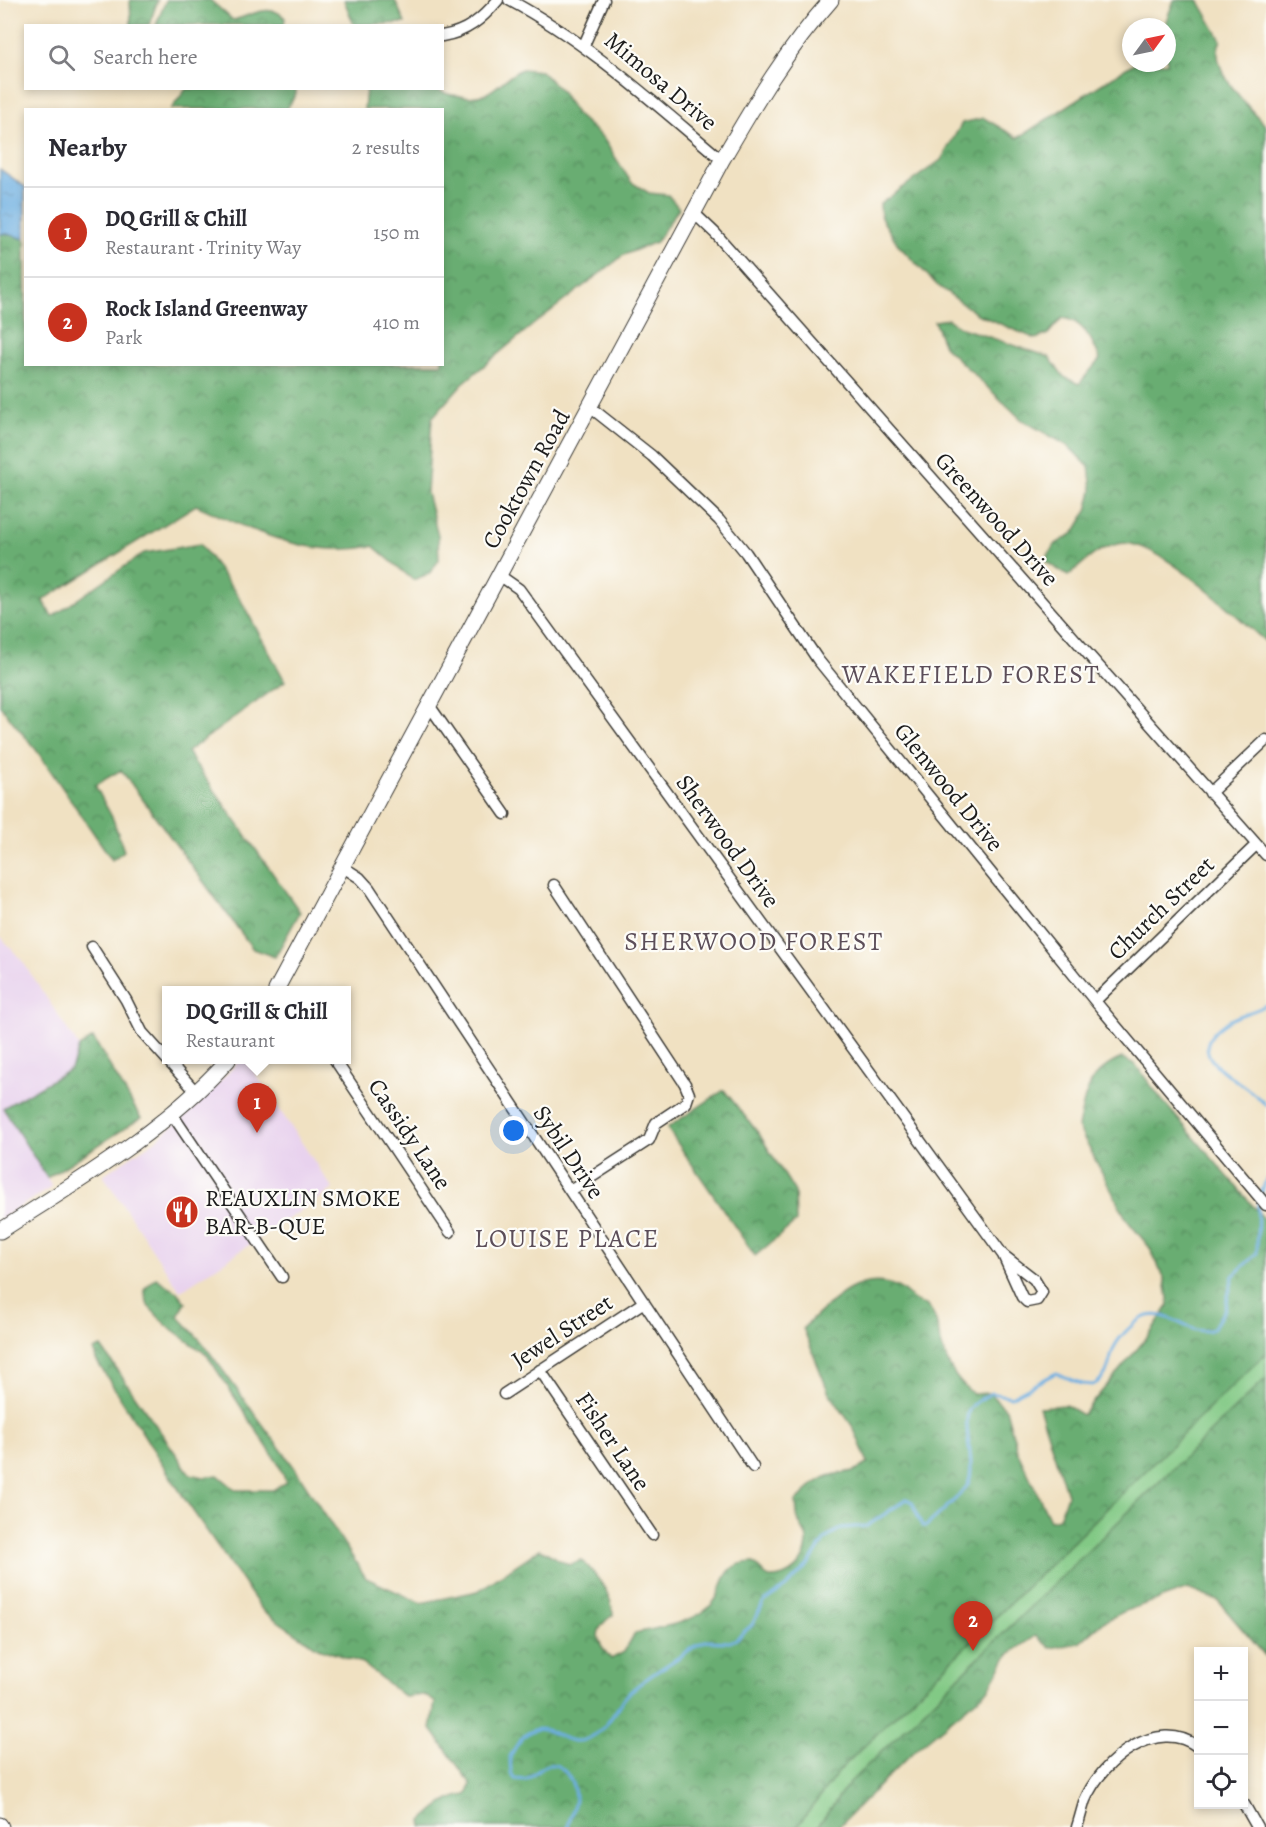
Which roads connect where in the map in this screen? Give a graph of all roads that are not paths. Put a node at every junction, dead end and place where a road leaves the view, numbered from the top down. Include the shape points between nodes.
1 (498, 0) edge
2 (509, 0) edge
3 (604, 0) edge
4 (831, 0) edge
5 (444, 36) edge
6 (584, 45) junction
7 (722, 160) junction
8 (695, 214) junction
9 (590, 407) junction
10 (499, 575) junction
11 (429, 705) junction
12 (1266, 740) edge
13 (1210, 793) junction
14 (505, 814) dead end
15 (1256, 844) junction
16 (1266, 855) edge
17 (343, 867) junction
18 (554, 885) dead end
19 (92, 947) dead end
20 (284, 986) edge
21 (1095, 1001) junction
22 (162, 1055) edge
23 (170, 1064) edge
24 (223, 1064) edge
25 (338, 1064) edge
26 (196, 1093) junction
27 (172, 1114) junction
28 (570, 1191) junction
29 (1266, 1205) edge
30 (0, 1232) edge
31 (450, 1232) dead end
32 (1003, 1255) dead end
33 (282, 1277) dead end
34 (644, 1302) junction
35 (540, 1370) junction
36 (504, 1394) dead end
37 (753, 1467) dead end
38 (652, 1535) dead end
39 (1194, 1743) edge
40 (1247, 1809) edge
41 (1077, 1827) edge
42 (1257, 1827) edge

1 - 5 street via 484,18 460,33
2 - 6 street, Mimosa Drive
3 - 6 street
4 - 7 street, Cooktown Road via 770,76
6 - 7 street, Mimosa Drive
7 - 8 street, Cooktown Road
8 - 9 street, Cooktown Road
8 - 13 street, Greenwood Drive
9 - 10 street, Cooktown Road
9 - 21 street, Glenwood Drive via 668,470 719,520 818,660
10 - 11 street, Cooktown Road
10 - 32 street, Sherwood Drive via 519,589
11 - 14 street
11 - 17 street, Cooktown Road
12 - 13 street
13 - 15 street, Greenwood Drive
15 - 16 street, Greenwood Drive
15 - 21 street, Church Street
17 - 20 street, Cooktown Road
17 - 28 street, Sybil Drive via 369,888
18 - 28 street via 689,1094 686,1102 656,1123 649,1140
19 - 22 street via 142,1032
21 - 29 street, Glenwood Drive
23 - 26 street
24 - 26 street
25 - 31 street, Cassidy Lane
26 - 27 street
27 - 30 street
27 - 33 street
28 - 34 street, Sybil Drive
34 - 35 street, Jewel Street
34 - 37 street, Sybil Drive
35 - 36 street, Jewel Street
35 - 38 street, Fisher Lane
39 - 41 street via 1167,1734 1128,1749 1104,1772 1086,1799
40 - 42 street

